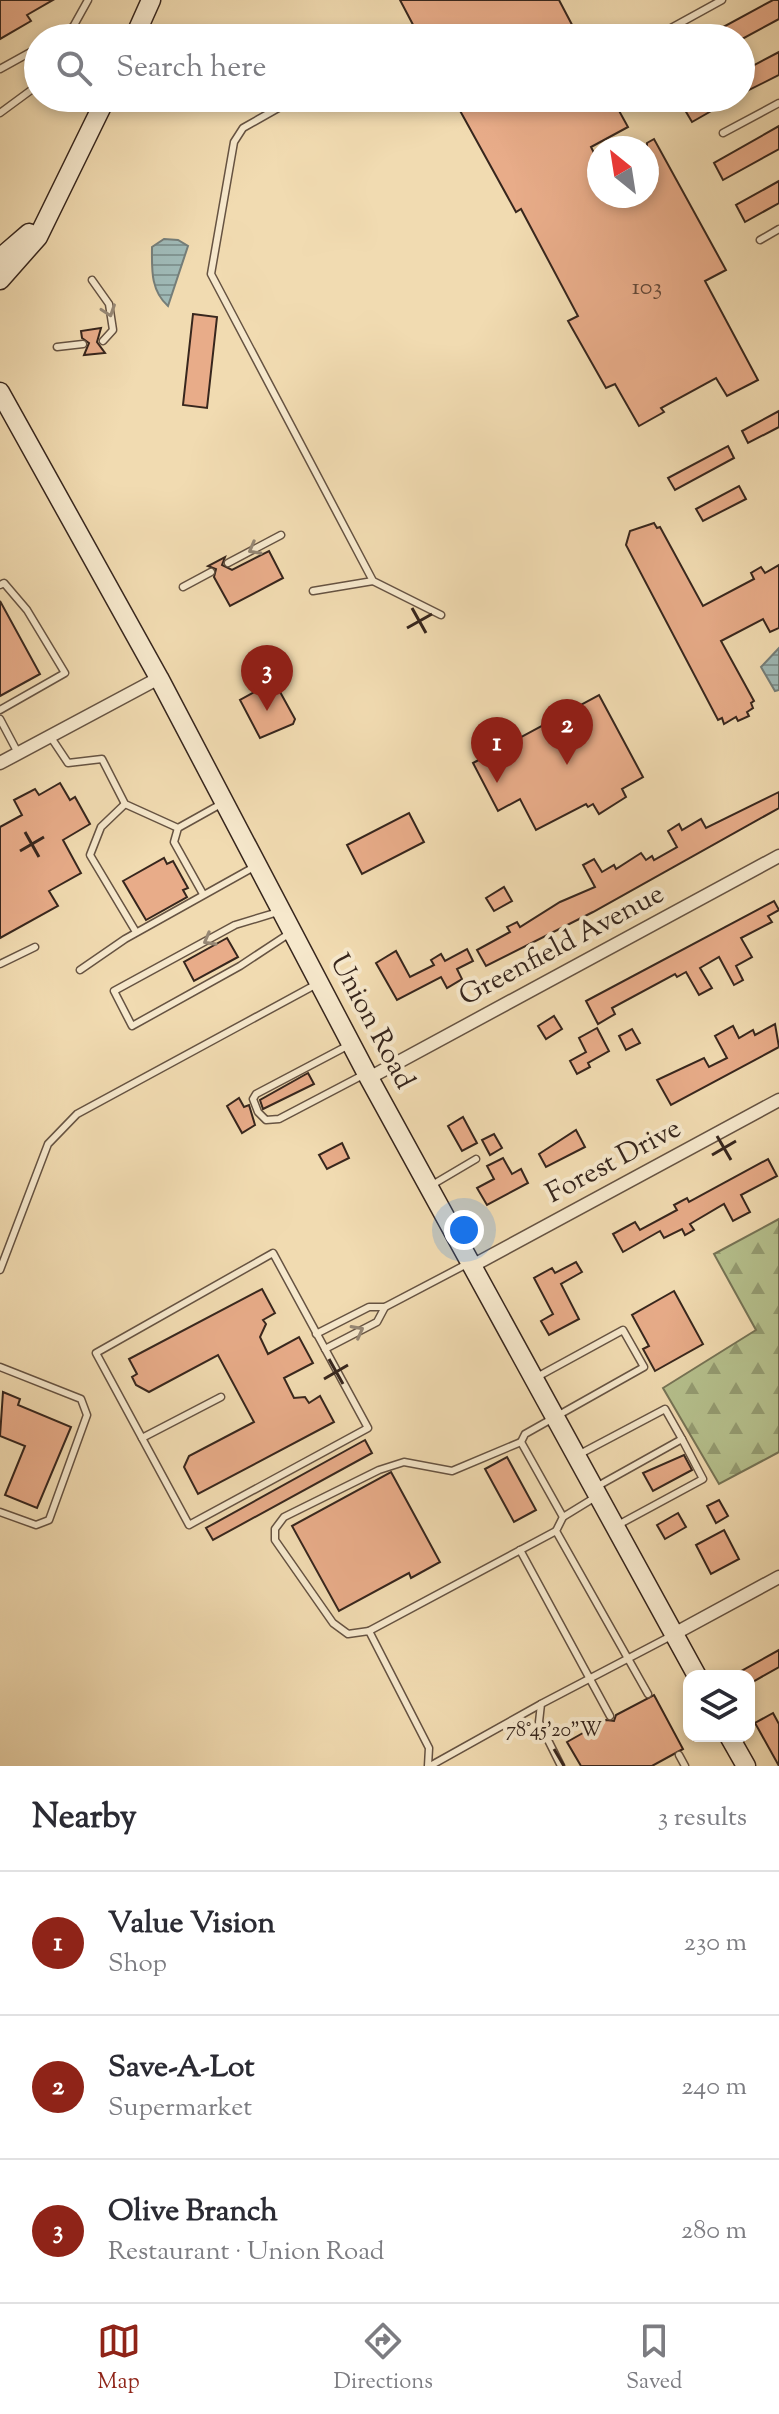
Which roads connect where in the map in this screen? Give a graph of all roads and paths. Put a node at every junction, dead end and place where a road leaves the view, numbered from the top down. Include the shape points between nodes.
1 (88, 0) edge
2 (151, 0) edge
3 (722, 0) edge
4 (75, 24) edge
5 (140, 24) edge
6 (678, 24) edge
7 (24, 56) edge
8 (0, 69) edge
9 (24, 95) edge
10 (779, 103) edge
11 (99, 112) edge
12 (271, 112) edge
13 (0, 113) edge
14 (723, 133) dead end
15 (49, 215) junction
16 (779, 229) edge
17 (760, 240) dead end
18 (0, 258) edge
19 (0, 280) edge
20 (92, 280) dead end
21 (103, 341) dead end
22 (83, 344) dead end
23 (57, 347) dead end
24 (0, 392) edge
25 (281, 535) dead end
26 (228, 563) dead end
27 (211, 572) dead end
28 (373, 581) junction
29 (0, 585) edge
30 (183, 587) dead end
31 (313, 591) dead end
32 (441, 615) dead end
33 (159, 678) junction
34 (0, 710) edge
35 (0, 719) edge
36 (50, 736) junction
37 (18, 753) junction
38 (0, 763) edge
39 (224, 803) junction
40 (125, 804) junction
41 (178, 828) junction
42 (779, 856) edge
43 (257, 865) junction
44 (203, 894) junction
45 (281, 911) junction
46 (136, 932) junction
47 (292, 932) junction
48 (35, 947) dead end
49 (0, 964) edge
50 (80, 970) dead end
51 (319, 983) junction
52 (351, 1045) junction
53 (367, 1075) junction
54 (779, 1100) edge
55 (476, 1159) dead end
56 (428, 1187) junction
57 (471, 1264) junction
58 (0, 1270) edge
59 (385, 1307) junction
60 (316, 1334) junction
61 (325, 1349) junction
62 (0, 1367) edge
63 (534, 1379) junction
64 (221, 1397) dead end
65 (555, 1417) junction
66 (142, 1438) junction
67 (682, 1439) junction
68 (521, 1442) junction
69 (576, 1456) junction
70 (596, 1492) junction
71 (0, 1512) edge
72 (563, 1517) junction
73 (615, 1527) junction
74 (556, 1531) junction
75 (520, 1550) junction
76 (779, 1577) edge
77 (369, 1631) junction
78 (674, 1634) junction
79 (627, 1656) junction
80 (694, 1670) edge
81 (589, 1677) junction
82 (648, 1694) dead end
83 (541, 1704) junction
84 (610, 1716) dead end
85 (732, 1742) edge
86 (679, 1755) dead end
87 (429, 1766) edge
88 (561, 1766) edge
89 (685, 1766) edge
90 (746, 1766) edge

1 - 4 lane
2 - 5 main road
3 - 6 lane
7 - 8 lane
9 - 13 lane
10 - 14 lane
11 - 15 main road
12 - 28 lane via 243,128 234,142 211,274
15 - 18 main road
15 - 19 main road via 38,237
16 - 17 lane
20 -> 21 lane via 112,316 113,330
22 - 23 lane
24 - 33 main road, Union Road
25 -> 26 lane
27 - 30 lane
28 - 31 lane
28 - 32 lane
29 - 34 lane via 4,583 27,610 65,673
33 - 36 street
33 - 39 main road, Union Road
35 - 37 lane
36 - 37 street
36 - 40 lane via 68,763 102,759
37 - 38 street
39 - 41 lane
39 - 43 main road, Union Road
40 - 41 lane
40 - 46 lane via 101,827 90,855
41 - 44 lane via 174,842
42 - 53 street, Greenfield Avenue
43 - 44 lane
43 - 45 main road, Union Road
44 - 46 lane
45 - 47 main road, Union Road
45 -> 47 lane via 235,925 114,991 132,1026
46 - 50 lane
47 - 51 main road, Union Road
48 - 49 lane
51 - 52 main road, Union Road
51 - 58 lane via 77,1114 48,1144
52 - 53 main road, Union Road
52 - 53 lane via 256,1094 258,1112 266,1120 279,1119
53 - 56 main road, Union Road
54 - 57 street, Forest Drive
55 - 56 lane
56 - 57 main road, Union Road
57 - 59 lane
57 - 63 main road, Union Road
59 - 60 lane via 369,1307
61 -> 59 lane via 377,1322
60 - 61 lane
60 - 66 lane via 273,1253 96,1353
61 - 66 lane via 368,1428 189,1525
62 - 71 lane via 81,1399 87,1415 49,1520 36,1525
63 - 65 main road, Union Road
63 - 65 lane via 623,1330 644,1367
64 - 66 lane
65 - 68 lane via 525,1434
65 - 69 main road, Union Road
67 - 69 lane via 665,1409
67 - 70 lane
67 - 73 lane via 703,1479
68 - 72 lane
68 - 77 lane via 452,1471 404,1462 284,1517 275,1529 275,1540 333,1623 348,1634
69 - 70 main road, Union Road
70 - 72 lane
70 - 73 main road, Union Road
72 - 74 lane
73 - 78 main road, Union Road
74 - 75 lane
74 - 79 lane
75 - 77 lane
75 - 81 lane
76 - 78 street
77 - 87 lane via 429,1748
78 - 79 lane
78 - 80 main road, Union Road
79 - 81 lane
79 - 82 lane
81 - 83 lane
81 - 84 lane
83 - 87 lane
83 - 88 lane via 539,1722
85 - 90 main road
86 - 89 lane

